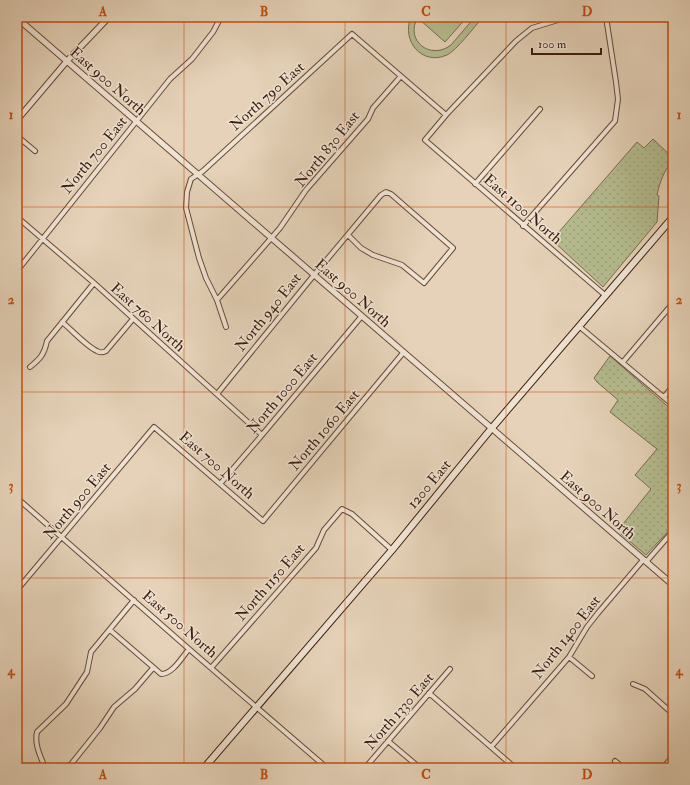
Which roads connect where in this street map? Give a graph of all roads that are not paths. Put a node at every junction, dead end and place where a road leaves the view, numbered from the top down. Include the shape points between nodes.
1 (108, 17) edge
2 (221, 17) edge
3 (562, 17) edge
4 (606, 17) edge
5 (17, 18) edge
6 (67, 61) junction
7 (401, 76) junction
8 (540, 109) dead end
9 (446, 115) junction
10 (17, 120) edge
11 (136, 122) junction
12 (17, 136) edge
13 (35, 152) dead end
14 (199, 175) junction
15 (475, 184) junction
16 (17, 217) edge
17 (673, 217) edge
18 (523, 226) junction
19 (348, 235) junction
20 (42, 238) junction
21 (271, 238) junction
22 (17, 271) edge
23 (314, 275) junction
24 (94, 283) junction
25 (606, 296) junction
26 (217, 300) junction
27 (673, 303) edge
28 (361, 317) junction
29 (133, 319) junction
30 (62, 322) junction
31 (580, 326) junction
32 (226, 327) dead end
33 (403, 354) junction
34 (623, 362) junction
35 (30, 368) dead end
36 (673, 386) edge
37 (217, 394) junction
38 (664, 397) junction
39 (673, 405) edge
40 (154, 427) joint
41 (491, 429) junction
42 (262, 435) junction
43 (220, 484) junction
44 (17, 498) edge
45 (263, 521) joint
46 (673, 531) edge
47 (62, 538) junction
48 (392, 550) junction
49 (645, 561) junction
50 (673, 586) edge
51 (17, 590) edge
52 (134, 600) junction
53 (110, 630) junction
54 (188, 649) junction
55 (569, 657) junction
56 (153, 668) junction
57 (211, 668) junction
58 (450, 669) dead end
59 (592, 676) dead end
60 (634, 684) dead end
61 (429, 693) junction
62 (257, 707) junction
63 (673, 714) edge
64 (388, 742) junction
65 (491, 747) junction
66 (673, 756) edge
67 (615, 761) dead end
68 (508, 762) junction
69 (514, 767) dead end
70 (45, 768) edge
71 (68, 768) edge
72 (204, 768) edge
73 (327, 768) edge
74 (365, 768) edge
75 (420, 768) edge
76 (503, 768) edge
77 (624, 768) edge
78 (663, 768) edge

1 - 6 street
2 - 11 street, North 700 East via 192,59 170,79
3 - 9 street via 532,28
4 - 18 street via 618,99 615,121
5 - 6 street, East 900 North
6 - 10 street
6 - 11 street, East 900 North
7 - 9 street
7 - 14 street, North 790 East via 352,34
7 - 21 street, North 830 East via 306,190 289,217
8 - 15 street
9 - 15 street, East 1100 North via 425,140
11 - 14 street, East 900 North
11 - 20 street, North 700 East
12 - 13 street
14 - 21 street, East 900 North
14 - 26 street, North 790 East via 191,179 186,208 199,258
15 - 18 street, East 1100 North
16 - 20 street, East 760 North
17 - 25 main road, 1200 East
18 - 25 street, East 1100 North
19 - 19 street, North 940 East via 361,248 402,265 424,283 453,248 386,192
19 - 23 street, North 940 East
20 - 22 street, North 700 East
20 - 24 street, East 760 North
21 - 23 street, East 900 North
21 - 26 street, North 830 East
23 - 28 street, East 900 North
23 - 37 street, North 940 East
24 - 29 street, East 760 North
24 - 30 street
25 - 31 main road, 1200 East
26 - 32 street
27 - 34 street
28 - 33 street, East 900 North
28 - 42 street, North 1000 East
29 - 30 street via 106,352 102,353 97,352
29 - 37 street, East 760 North
30 - 35 street via 47,342 45,352
31 - 34 street
31 - 41 main road, 1200 East
33 - 41 street, East 900 North
33 - 45 street, North 1060 East
34 - 38 street
36 - 38 street
37 - 42 street, East 760 North
38 - 39 street
40 - 43 street, East 700 North
40 - 47 street, North 900 East
41 - 48 main road, 1200 East
41 - 49 street, East 900 North
42 - 43 street, North 1000 East
43 - 45 street, East 700 North
44 - 47 street, East 500 North
46 - 49 street, North 1400 East
47 - 51 street, North 900 East
47 - 52 street, East 500 North
48 - 57 street, North 1150 East via 352,514 342,509 324,530 316,548
48 - 62 main road, 1200 East
49 - 50 street, East 900 North
49 - 55 street, North 1400 East via 598,613
52 - 53 street
52 - 54 street, East 500 North
53 - 56 street
53 - 70 street via 91,652 87,672 66,704 37,732 35,738
54 - 56 street via 165,674
54 - 57 street, East 500 North
55 - 59 street
55 - 65 street, North 1400 East
56 - 71 street via 135,689 114,707
57 - 62 street, East 500 North
58 - 61 street, North 1330 East
60 - 63 street via 645,689
61 - 64 street, North 1330 East
61 - 65 street
62 - 72 main road, 1200 East
62 - 73 street, East 500 North
64 - 74 street, North 1330 East
64 - 75 street
65 - 68 street
66 - 78 street
67 - 77 street
68 - 69 street
68 - 76 street

